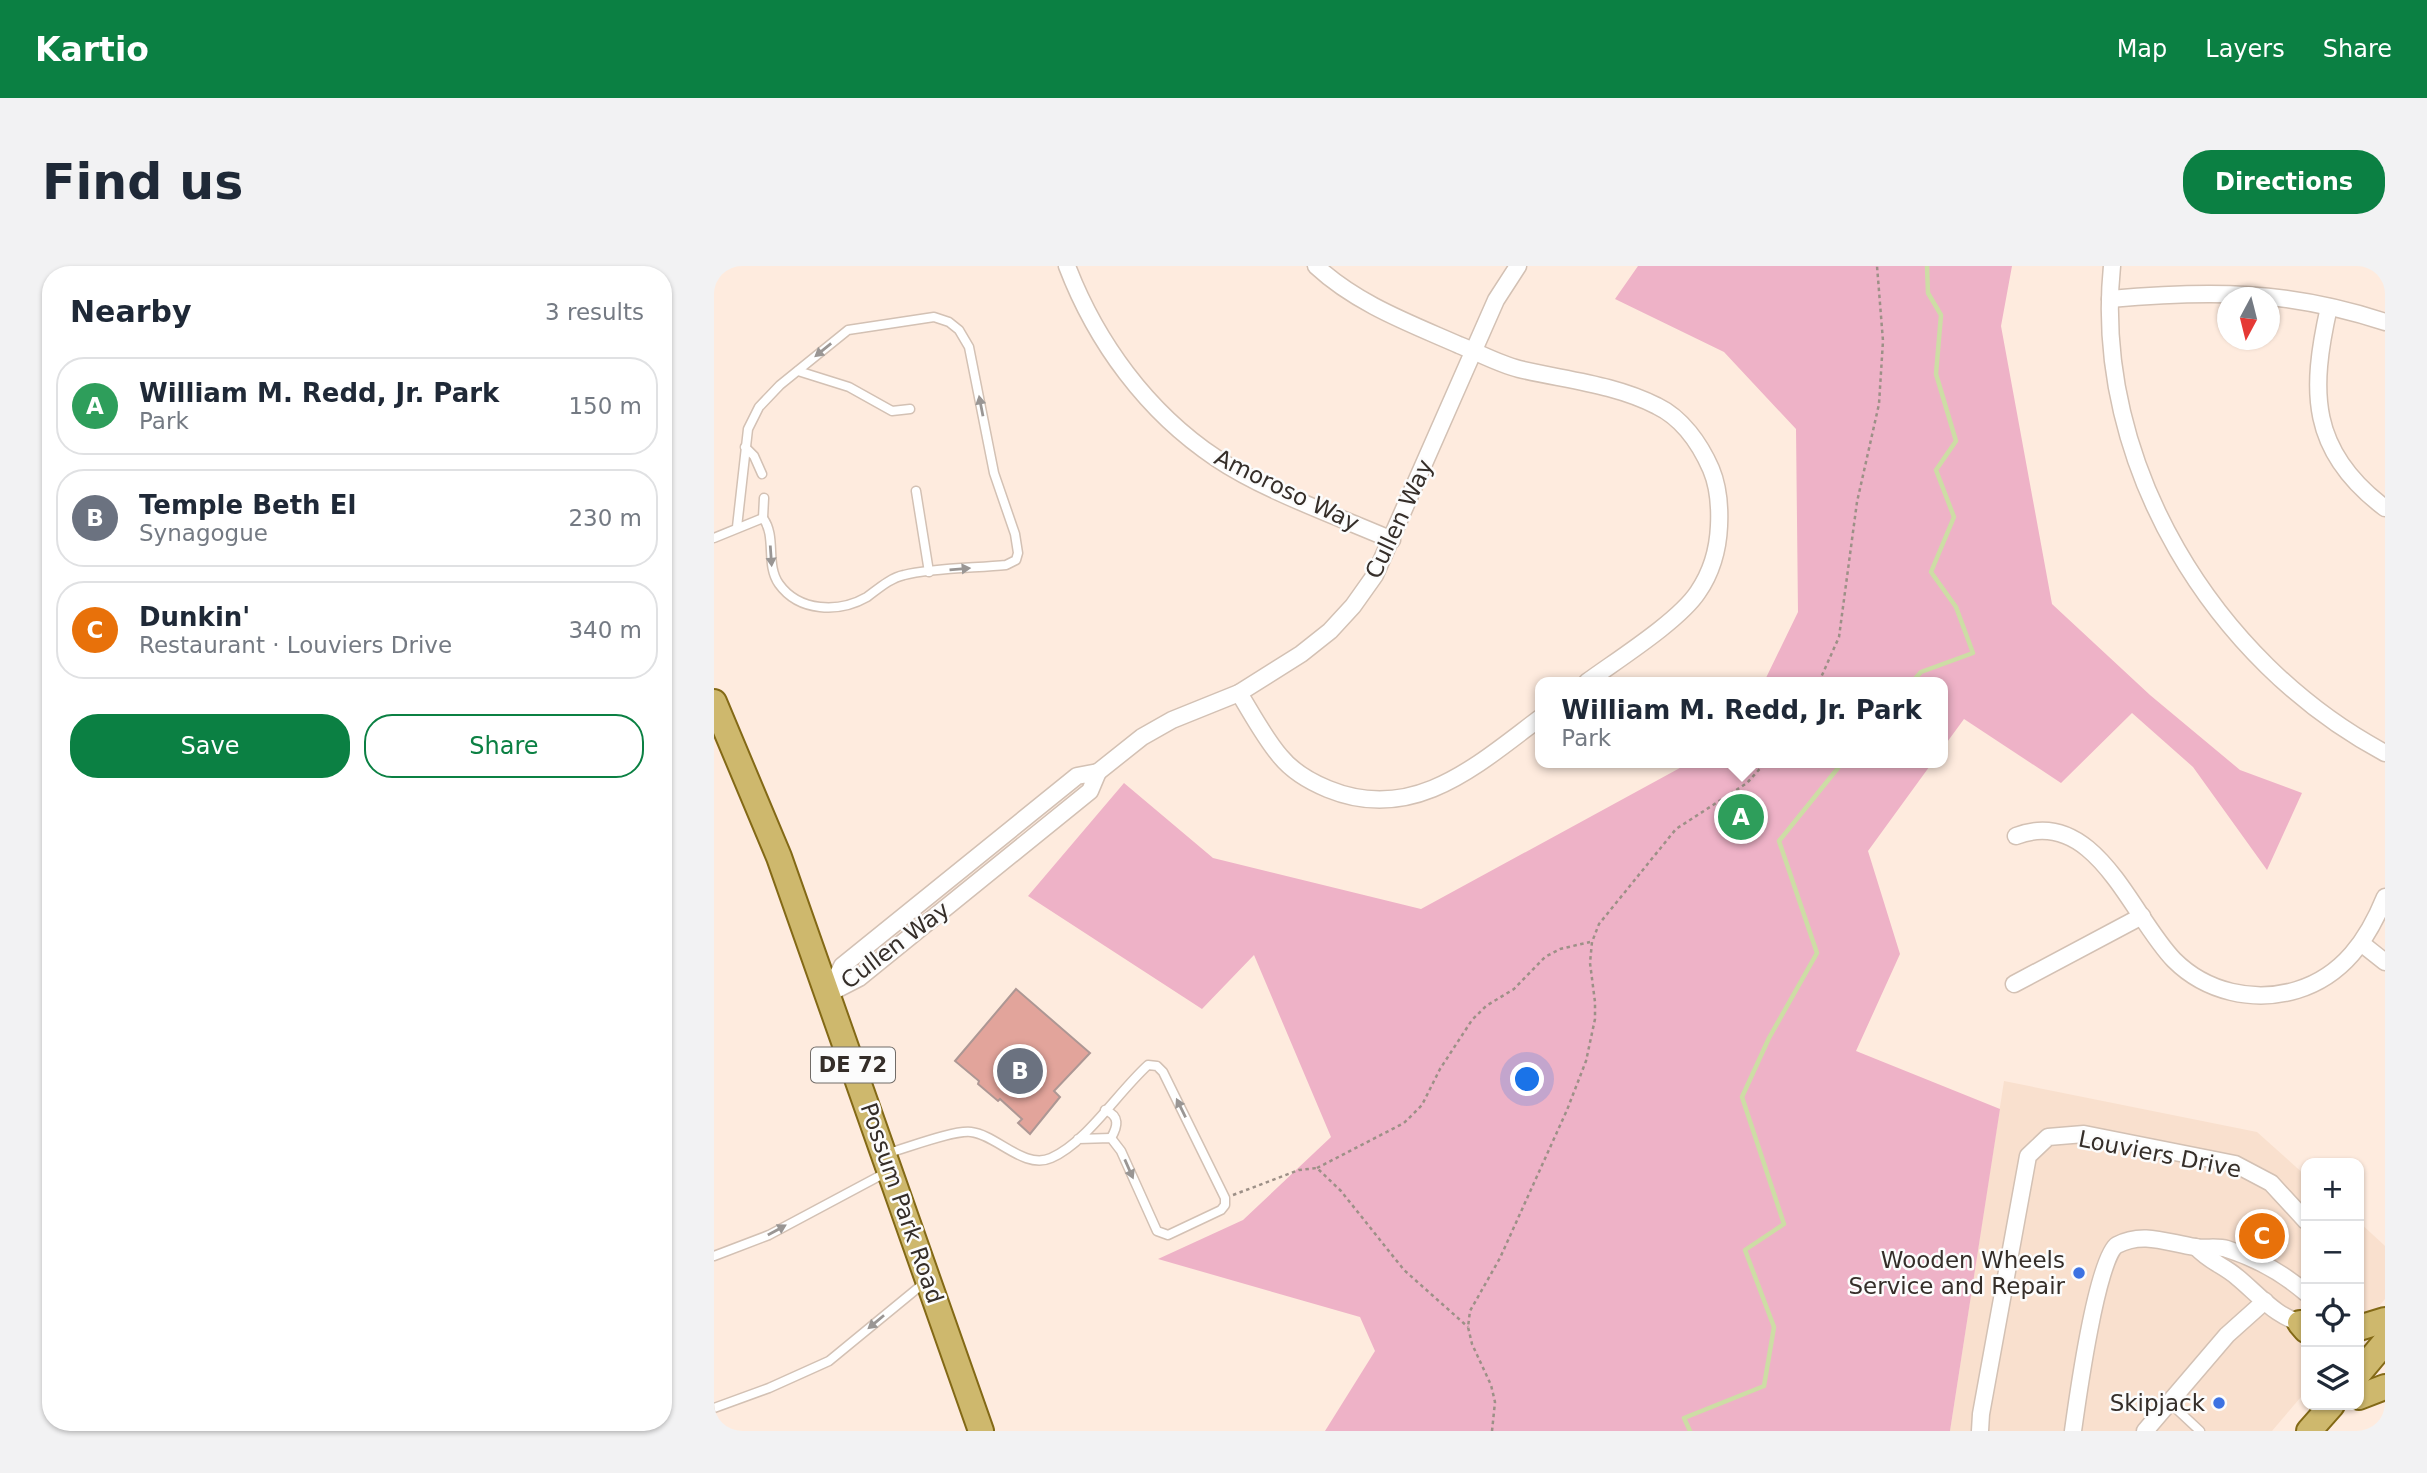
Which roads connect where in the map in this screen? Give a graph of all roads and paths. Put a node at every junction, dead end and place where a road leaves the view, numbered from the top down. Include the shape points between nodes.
1 (1066, 266) edge
2 (1316, 266) edge
3 (1518, 266) edge
4 (1877, 266) edge
5 (2112, 266) edge
6 (2110, 299) junction
7 (2329, 306) junction
8 (2385, 322) edge
9 (1474, 351) junction
10 (798, 371) junction
11 (910, 408) dead end
12 (745, 447) junction
13 (762, 474) dead end
14 (916, 491) dead end
15 (764, 498) dead end
16 (2385, 508) edge
17 (763, 518) junction
18 (737, 527) junction
19 (714, 538) edge
20 (1392, 540) junction
21 (929, 572) junction
22 (1594, 677) edge
23 (1820, 677) edge
24 (1239, 693) junction
25 (714, 702) edge
26 (1535, 722) edge
27 (2385, 753) edge
28 (1760, 768) edge
29 (2016, 835) dead end
30 (2385, 897) edge
31 (2142, 916) junction
32 (1592, 942) junction
33 (2361, 943) junction
34 (2385, 962) edge
35 (2014, 984) dead end
36 (828, 994) junction
37 (1105, 1110) junction
38 (1111, 1138) junction
39 (1078, 1139) junction
40 (887, 1162) junction
41 (1317, 1167) junction
42 (1225, 1198) junction
43 (2301, 1216) edge
44 (2196, 1247) junction
45 (714, 1256) edge
46 (930, 1279) junction
47 (2301, 1286) edge
48 (2265, 1301) junction
49 (2385, 1320) edge
50 (2301, 1324) edge
51 (2364, 1326) edge
52 (1468, 1327) junction
53 (2376, 1350) edge
54 (2364, 1366) edge
55 (2385, 1387) edge
56 (2364, 1395) edge
57 (2169, 1402) junction
58 (714, 1408) edge
59 (981, 1431) edge
60 (1492, 1431) edge
61 (1980, 1431) edge
62 (2073, 1431) edge
63 (2145, 1431) edge
64 (2200, 1431) edge

1 - 20 street, Amoroso Way via 1114,357 1186,435 1217,459 1271,487
2 - 9 street via 1347,292
3 - 9 street, Cullen Way via 1496,300
4 - 23 path via 1883,341 1879,404 1857,502 1839,637
5 - 6 street
6 - 7 street via 2224,292
6 - 27 street via 2115,370 2131,441 2152,499 2188,568 2224,621 2273,674 2324,716
7 - 8 street
7 - 16 street via 2318,368 2323,425 2343,466
9 - 20 street, Cullen Way
9 - 22 street via 1515,368 1627,391 1661,407 1702,449 1714,478 1720,505 1719,536 1698,593 1678,614
10 - 11 lane via 849,387 892,411
10 - 12 lane via 759,407
21 -> 10 lane via 1006,565 1016,560 1018,552 994,473 969,347 959,330 934,317 848,330
12 - 13 lane
12 - 18 lane
14 - 21 lane
15 - 17 lane
17 - 18 lane
17 -> 21 lane via 769,526 772,571 790,597 808,605 853,604 902,575
18 - 19 lane
20 - 24 street, Cullen Way via 1375,575 1330,631
24 - 26 street via 1281,758 1301,774 1344,795 1373,800 1406,799 1436,788 1476,766
24 - 36 street, Cullen Way via 1142,737 1098,772 1090,791 859,978
25 - 36 main road, Possum Park Road / DE 72 via 775,846
28 - 32 path via 1746,783 1676,830 1599,924
29 - 31 street via 2046,830 2077,841 2105,865
30 - 33 street
31 - 33 street via 2185,970 2213,987 2249,995 2283,994 2316,982 2345,962
31 - 35 street
32 - 41 path via 1545,957 1514,989 1486,1006 1440,1069 1422,1105 1404,1123
32 - 52 path via 1595,1019 1586,1062 1500,1258 1471,1311
33 - 34 street
36 - 40 main road, Possum Park Road / DE 72
37 - 38 lane via 1116,1119
37 - 39 lane
42 -> 37 lane via 1157,1066 1148,1065
38 - 39 lane
38 -> 42 lane via 1160,1233 1168,1235 1221,1210
39 - 40 lane via 1041,1160 1025,1158 996,1140 968,1131
45 -> 40 lane via 769,1236
40 - 46 main road, Possum Park Road / DE 72
41 - 42 path
41 - 52 path via 1404,1270
43 - 61 street, Louviers Drive via 2271,1183 2235,1164 2084,1134 2049,1138 2028,1156
44 - 47 street via 2225,1248
44 - 48 street
44 - 62 street via 2144,1237 2109,1253
46 -> 58 lane via 829,1361
46 - 59 main road, Possum Park Road / DE 72
48 - 50 street
48 - 57 street via 2227,1335
49 - 51 main road
52 - 60 path via 1491,1385
53 - 54 main road
55 - 56 main road
57 - 63 street
57 - 64 lane

